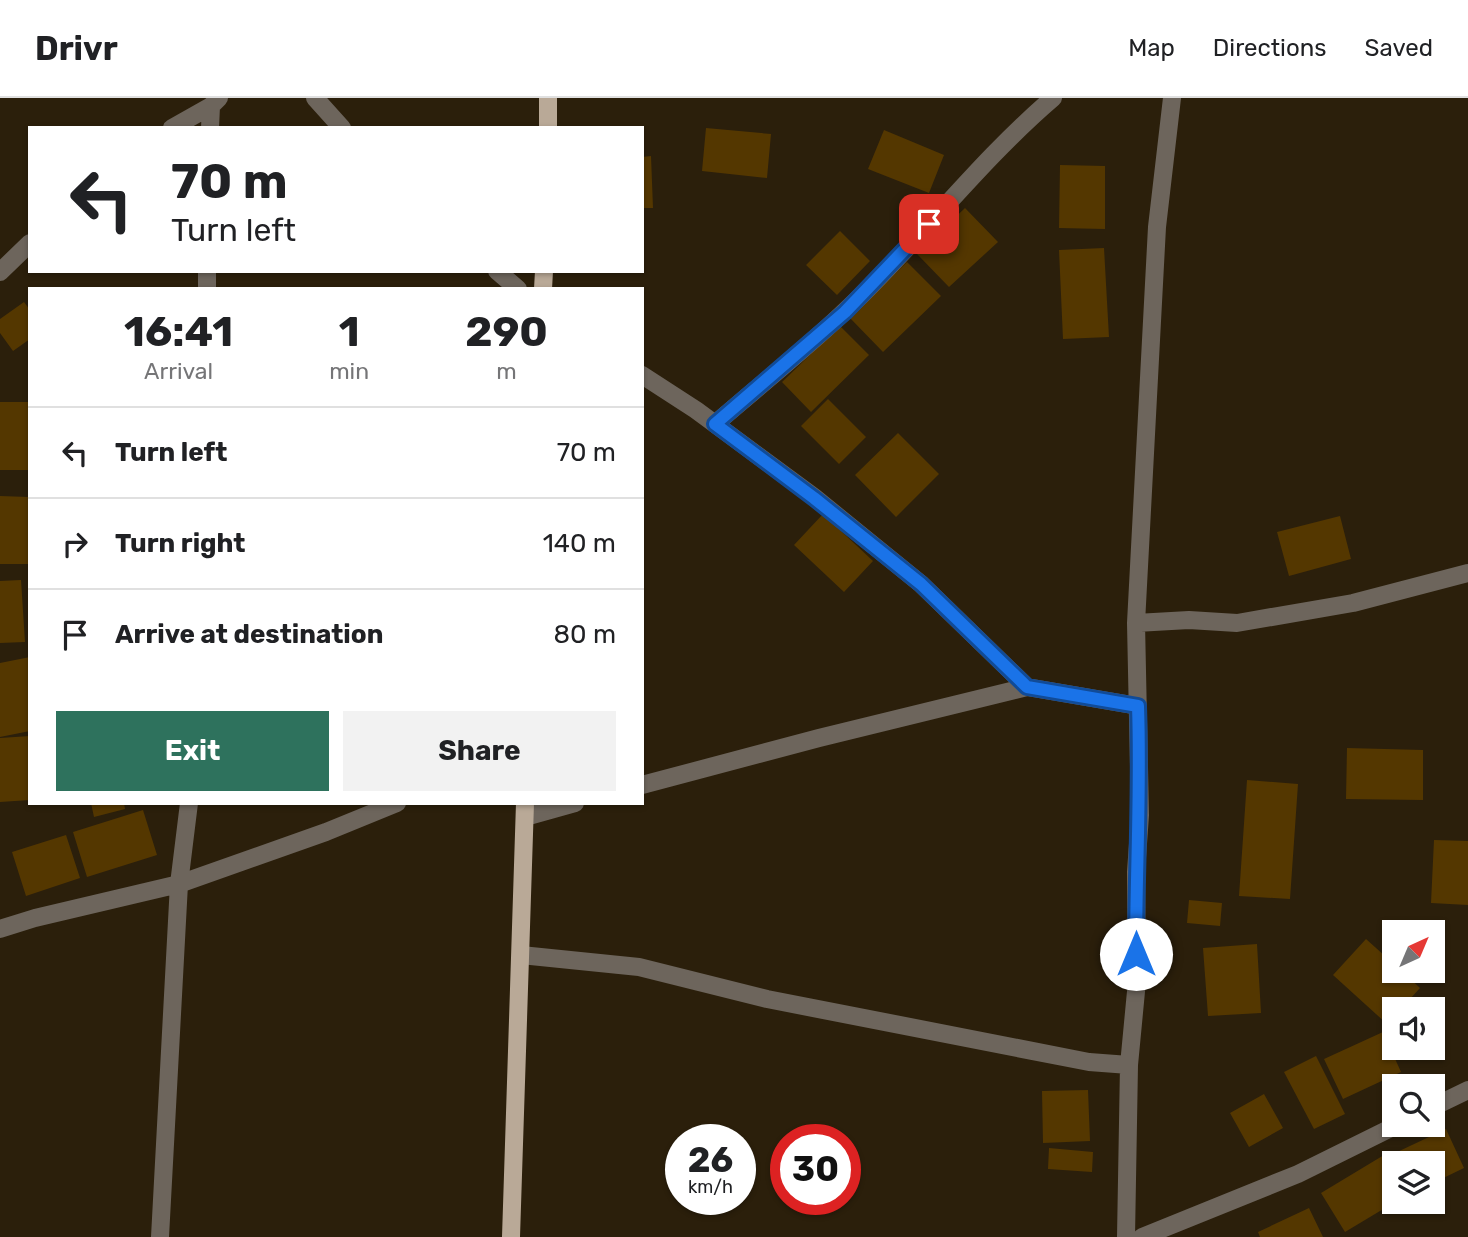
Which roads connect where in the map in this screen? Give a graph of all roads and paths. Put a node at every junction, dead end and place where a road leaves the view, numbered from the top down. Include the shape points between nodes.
1 (314, 98) edge
2 (548, 98) edge
3 (1053, 98) edge
4 (1172, 98) edge
5 (215, 102) edge
6 (175, 126) edge
7 (210, 126) edge
8 (340, 126) edge
9 (548, 126) edge
10 (28, 245) edge
11 (0, 272) edge
12 (499, 273) edge
13 (516, 287) edge
14 (644, 376) edge
15 (715, 424) junction
16 (1468, 573) edge
17 (1136, 623) junction
18 (1027, 687) junction
19 (1138, 706) junction
20 (644, 784) edge
21 (190, 805) edge
22 (392, 805) edge
23 (561, 805) edge
24 (525, 810) edge
25 (178, 884) junction
26 (0, 929) edge
27 (521, 955) junction
28 (1129, 1065) junction
29 (1468, 1090) edge
30 (1445, 1101) edge
31 (1382, 1132) edge
32 (160, 1237) edge
33 (511, 1237) edge
34 (1126, 1237) edge
35 (1142, 1237) edge

1 - 8 street
2 - 9 main road
3 - 15 street via 1017,129 845,312
4 - 17 street via 1157,227
5 - 6 street
5 - 7 street
10 - 11 street
12 - 13 street
14 - 15 street
15 - 18 street via 921,584
16 - 17 street via 1353,603 1237,623
17 - 19 street
18 - 19 street
18 - 20 street
19 - 28 street via 1137,981
21 - 25 street
22 - 25 street
23 - 24 street
24 - 27 main road
25 - 26 street
25 - 32 street
27 - 28 street via 639,967 767,999 1089,1062
27 - 33 main road
28 - 34 street
29 - 30 street
31 - 35 street via 1298,1174

